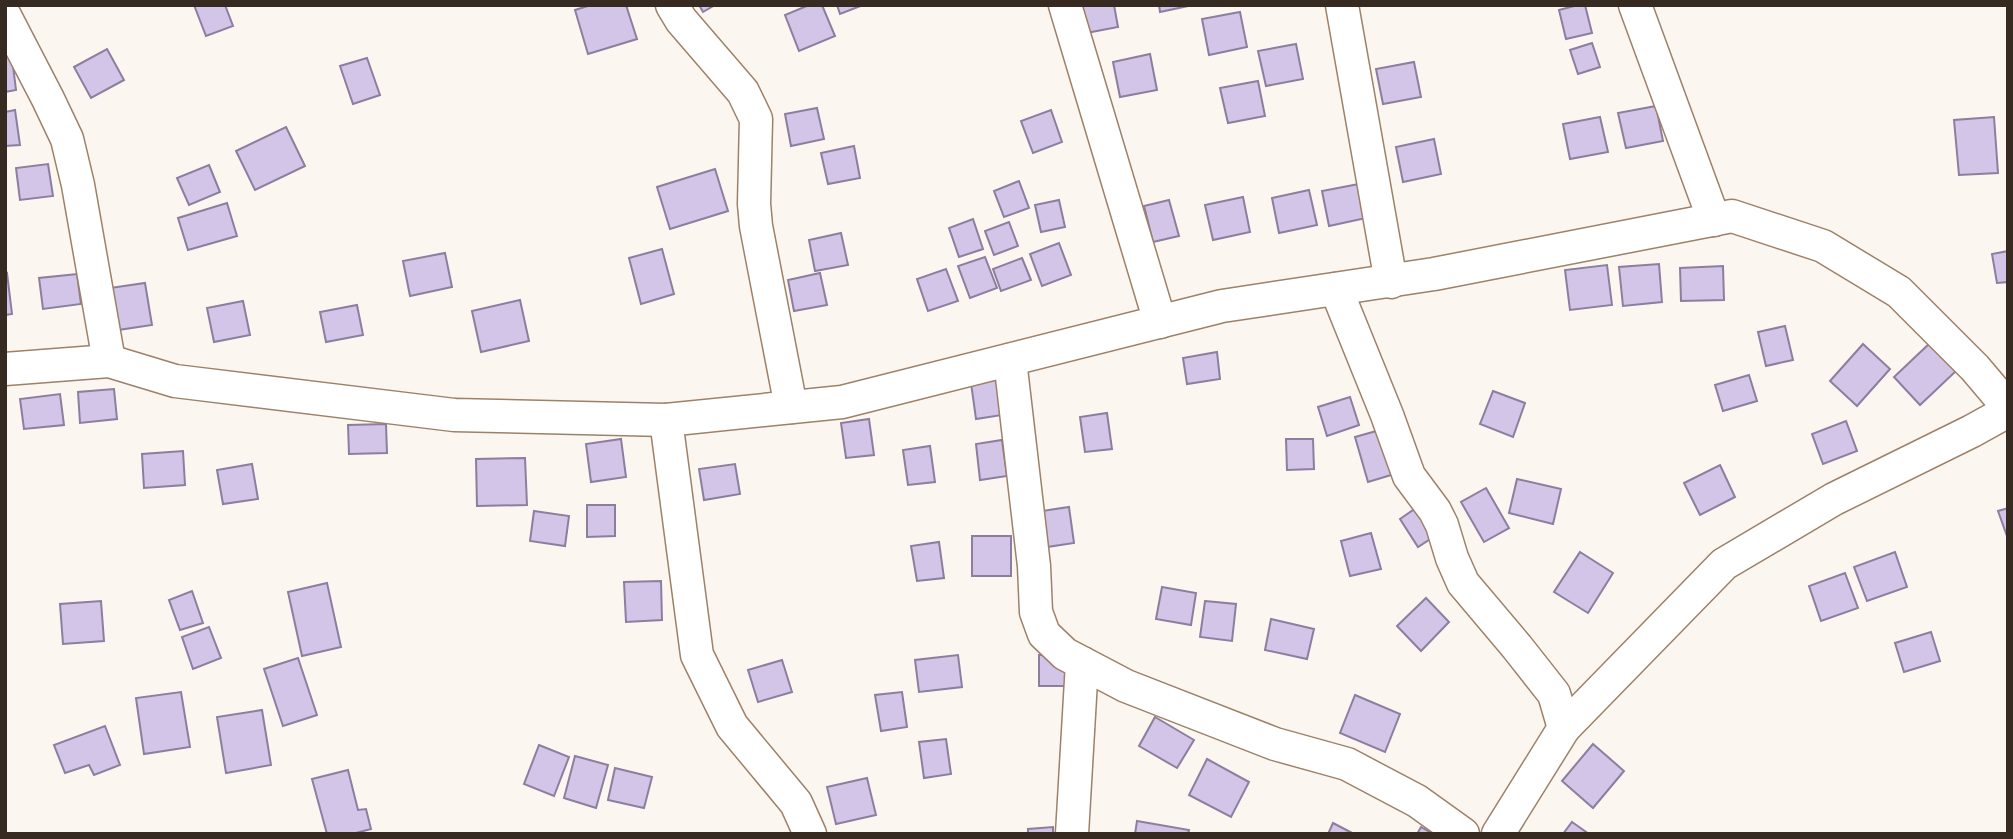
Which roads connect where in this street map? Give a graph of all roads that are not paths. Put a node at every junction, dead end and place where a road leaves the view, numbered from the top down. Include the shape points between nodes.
1 (672, 5) edge
2 (1065, 5) edge
3 (1342, 5) edge
4 (1635, 5) edge
5 (5, 16) edge
6 (1714, 220) junction
7 (1391, 282) junction
8 (1336, 289) junction
9 (1160, 322) junction
10 (1010, 359) junction
11 (109, 362) junction
12 (5, 369) edge
13 (791, 407) junction
14 (2008, 409) edge
15 (666, 420) junction
16 (1082, 663) junction
17 (1564, 728) junction
18 (810, 834) edge
19 (1072, 834) edge
20 (1463, 834) edge
21 (1498, 834) edge

1 - 13 street via 743,92 756,119 756,226
2 - 9 street
3 - 7 street
4 - 6 street
5 - 11 street via 67,139
6 - 7 street
6 - 14 street via 1732,216 1823,246 1899,292 1975,368
7 - 8 street
8 - 9 street via 1222,306
8 - 17 street via 1409,476 1439,518 1464,583 1554,694
9 - 10 street
10 - 13 street via 842,402
10 - 16 street via 1036,612 1044,634
11 - 12 street
11 - 15 street via 176,381 454,415
13 - 15 street
14 - 17 street via 1834,499 1724,565
15 - 18 street via 697,655 732,726 796,803
16 - 19 street
16 - 20 street via 1126,686 1275,744 1347,764 1417,801
17 - 21 street

